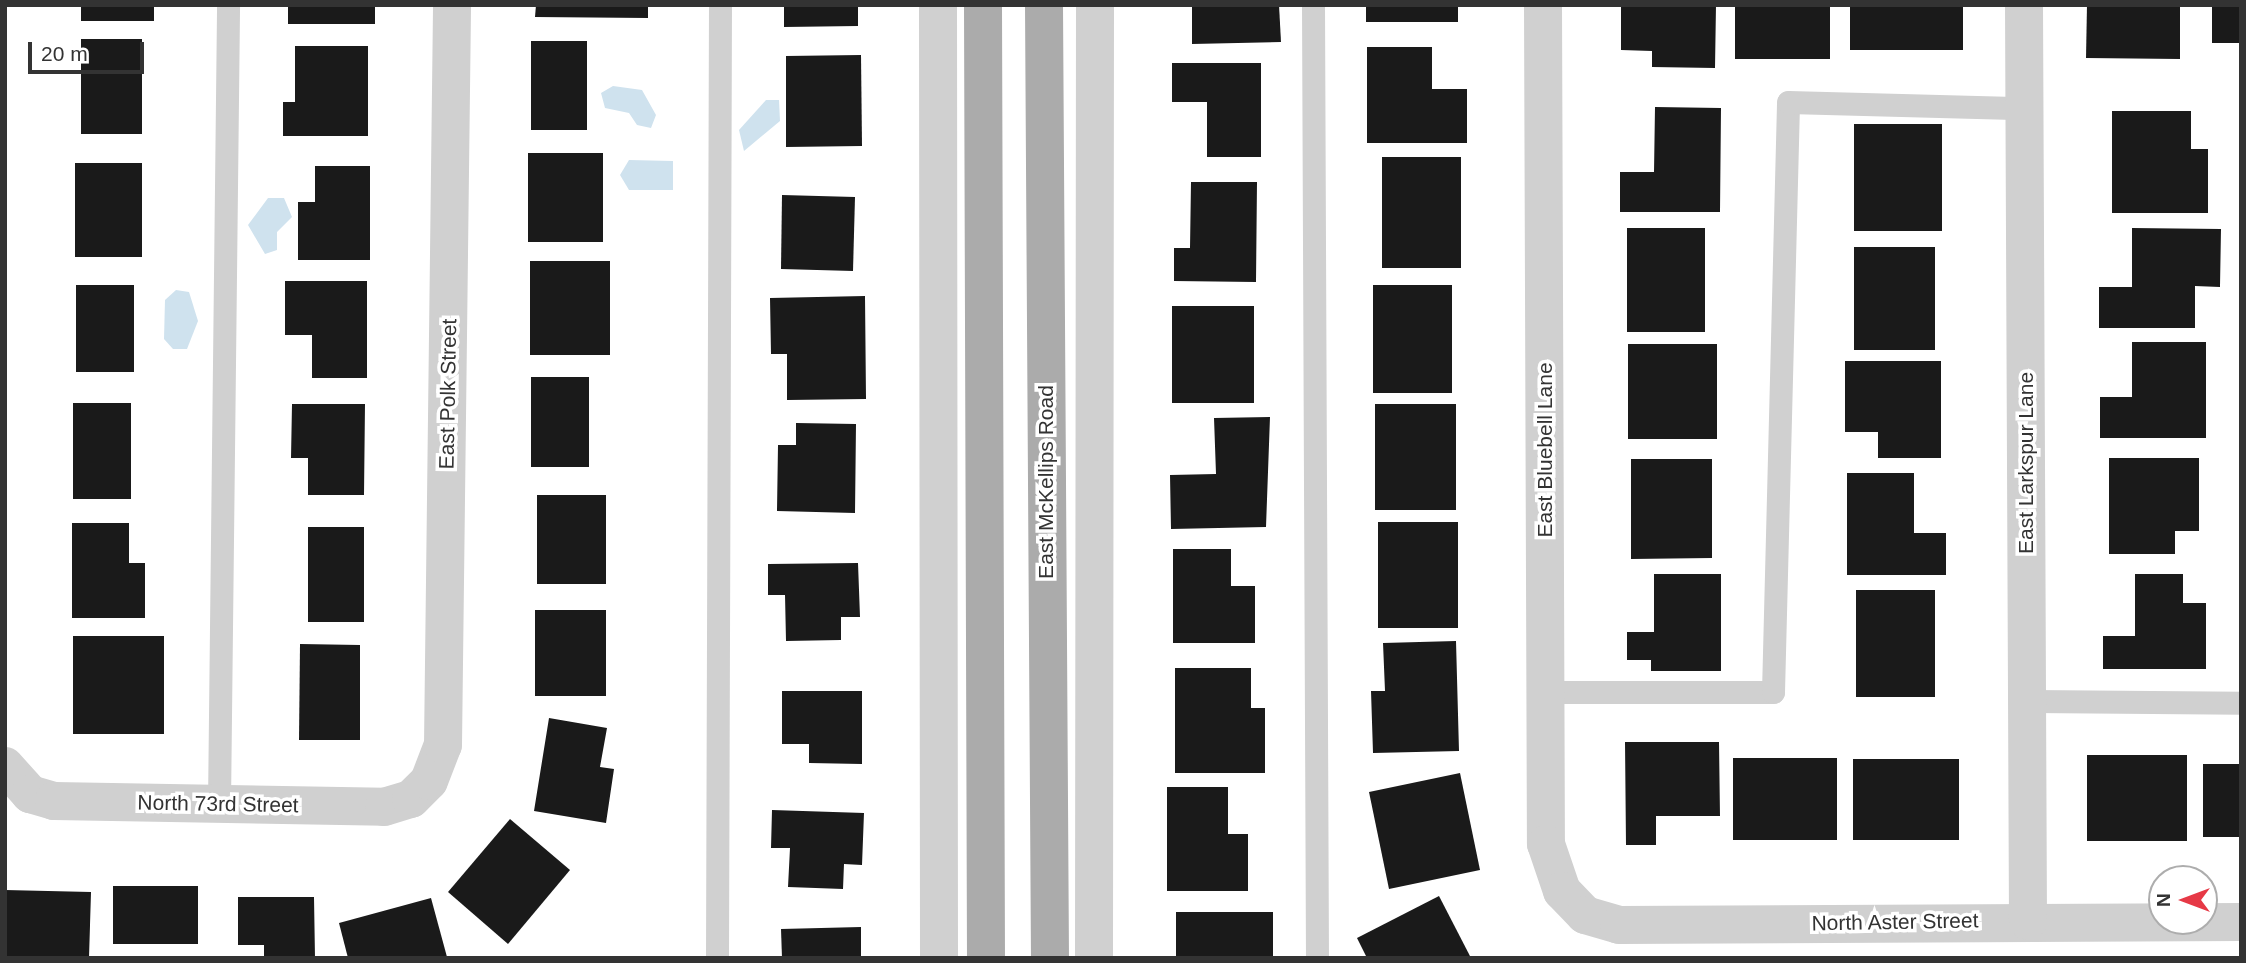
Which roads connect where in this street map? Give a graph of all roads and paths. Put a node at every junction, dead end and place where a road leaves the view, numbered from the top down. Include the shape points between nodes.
1 (228, 5) edge
2 (452, 5) edge
3 (720, 5) edge
4 (938, 5) edge
5 (983, 5) edge
6 (1044, 5) edge
7 (1095, 5) edge
8 (1312, 5) edge
9 (1543, 5) edge
10 (2024, 5) edge
11 (2024, 108) junction
12 (1546, 692) junction
13 (2027, 701) junction
14 (2241, 703) edge
15 (7, 769) edge
16 (429, 781) joint
17 (219, 804) junction
18 (1562, 891) joint
19 (2028, 921) junction
20 (2241, 922) edge
21 (717, 958) edge
22 (939, 958) edge
23 (986, 958) edge
24 (1050, 958) edge
25 (1094, 958) edge
26 (1317, 958) edge

1 - 17 lane
2 - 16 street, East Polk Street via 443,745
3 - 21 lane
4 - 22 street
5 - 23 main road
6 - 24 main road, East McKellips Road
7 - 25 street
8 - 26 lane
9 - 12 street, East Bluebell Lane
10 - 11 street, East Larkspur Lane
11 - 12 lane via 1787,102 1773,692
11 - 13 street, East Larkspur Lane
12 - 18 street, East Bluebell Lane via 1546,844
13 - 14 lane
13 - 19 street, East Larkspur Lane
15 - 17 street, North 73rd Street via 30,794 54,801
16 - 17 street, North 73rd Street via 411,799 384,807
18 - 19 street, North Aster Street via 1585,915 1619,925
19 - 20 street, North Aster Street

